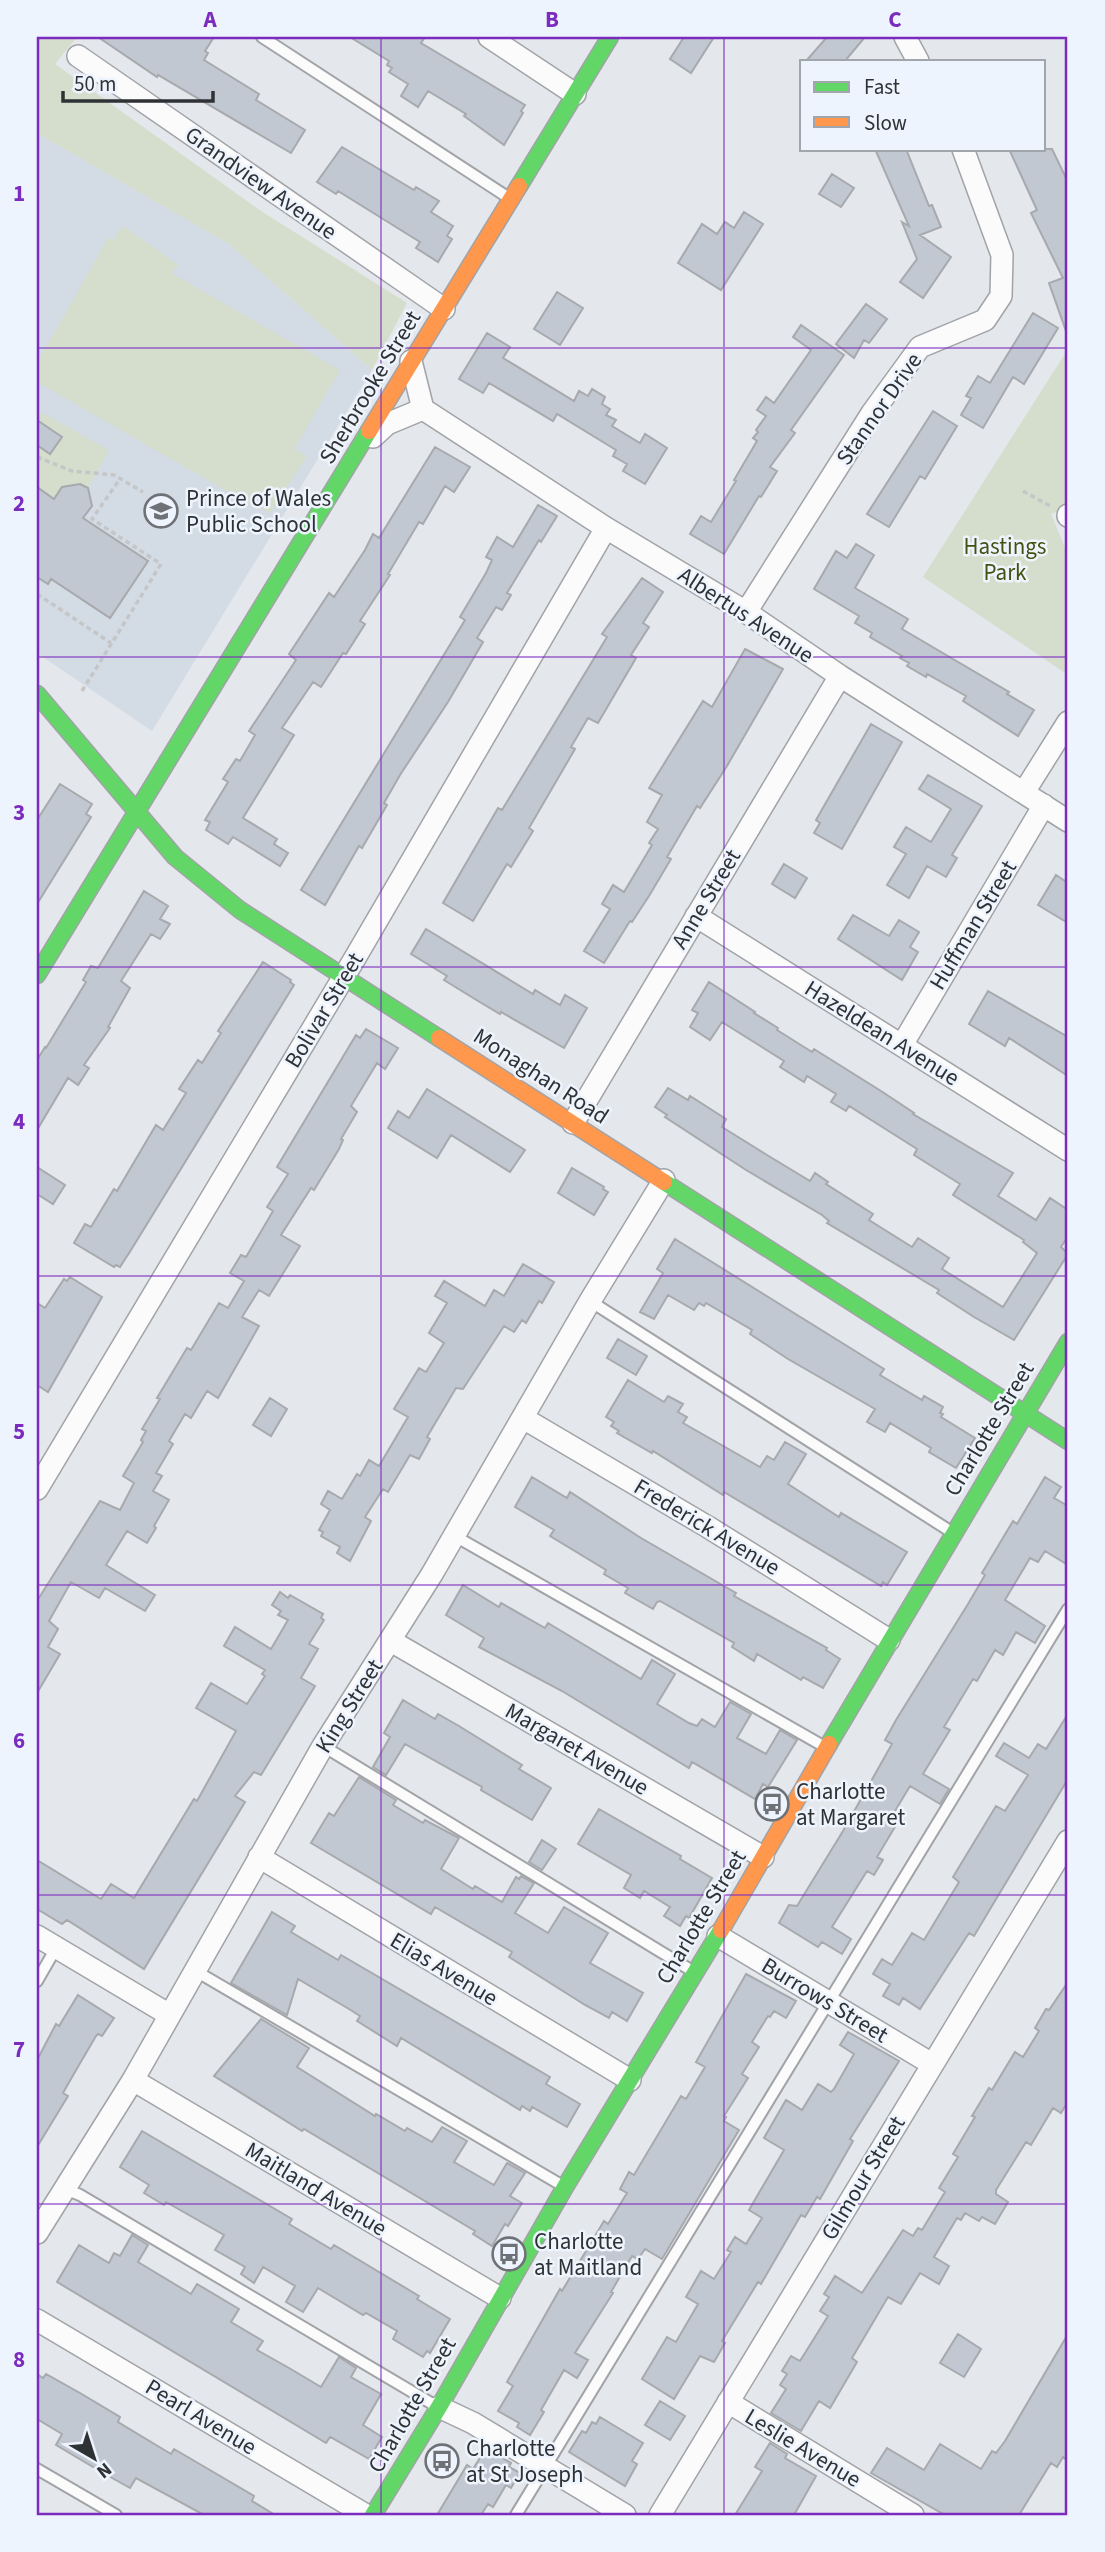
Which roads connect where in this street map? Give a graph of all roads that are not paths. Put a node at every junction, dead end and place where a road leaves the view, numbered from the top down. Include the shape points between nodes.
1 (262, 37) edge
2 (489, 37) edge
3 (610, 37) edge
4 (905, 37) edge
5 (78, 56) dead end
6 (917, 60) edge
7 (575, 94) junction
8 (962, 150) edge
9 (512, 199) junction
10 (444, 309) junction
11 (411, 361) junction
12 (423, 410) junction
13 (360, 448) junction
14 (606, 528) junction
15 (746, 612) junction
16 (839, 676) junction
17 (37, 694) edge
18 (1068, 722) edge
19 (1024, 792) junction
20 (1044, 805) junction
21 (136, 811) junction
22 (1068, 821) edge
23 (696, 916) junction
24 (37, 975) edge
25 (344, 976) junction
26 (902, 1045) junction
27 (573, 1123) junction
28 (1068, 1150) edge
29 (664, 1180) junction
30 (590, 1301) junction
31 (1068, 1342) edge
32 (1025, 1413) junction
33 (523, 1418) junction
34 (1068, 1441) edge
35 (37, 1489) edge
36 (953, 1532) junction
37 (453, 1535) junction
38 (1068, 1609) edge
39 (391, 1640) junction
40 (889, 1640) junction
41 (323, 1746) junction
42 (826, 1748) junction
43 (1068, 1841) edge
44 (259, 1857) junction
45 (763, 1857) junction
46 (37, 1936) edge
47 (718, 1936) junction
48 (56, 1948) junction
49 (194, 1970) junction
50 (695, 1973) junction
51 (37, 1981) edge
52 (829, 2003) junction
53 (168, 2014) junction
54 (932, 2064) junction
55 (133, 2080) junction
56 (630, 2080) junction
57 (565, 2187) junction
58 (52, 2195) edge
59 (37, 2233) edge
60 (500, 2298) junction
61 (37, 2320) edge
62 (728, 2402) junction
63 (439, 2407) junction
64 (545, 2466) junction
65 (37, 2469) edge
66 (116, 2515) edge
67 (366, 2515) edge
68 (373, 2515) edge
69 (516, 2515) edge
70 (625, 2515) edge
71 (660, 2515) edge
72 (913, 2515) edge

1 - 9 lane
2 - 7 street
3 - 7 main road, Sherbrooke Street
4 - 6 street
5 - 10 street, Grandview Avenue
7 - 9 main road, Sherbrooke Street
8 - 15 street, Stannor Drive via 1002,255 1001,296 985,320 920,347 872,413
9 - 10 main road, Sherbrooke Street
10 - 11 main road, Sherbrooke Street
11 - 12 street
11 - 13 main road, Sherbrooke Street
12 - 13 street via 387,424
12 - 14 street, Albertus Avenue
13 - 21 main road, Sherbrooke Street
14 - 15 street, Albertus Avenue
14 - 25 street, Bolivar Street
15 - 16 street, Albertus Avenue
16 - 19 street, Albertus Avenue
16 - 23 street, Anne Street
17 - 21 main road, Monaghan Road
18 - 19 street
19 - 20 street, Albertus Avenue
20 - 22 street, Albertus Avenue
20 - 26 street, Huffman Street
21 - 24 main road, Sherbrooke Street
21 - 25 main road, Monaghan Road via 175,857 240,910
23 - 26 street, Hazeldean Avenue
23 - 27 street, Anne Street
25 - 27 main road, Monaghan Road
25 - 35 street, Bolivar Street
26 - 28 street, Hazeldean Avenue
27 - 29 main road, Monaghan Road
29 - 30 street, King Street
29 - 32 main road, Monaghan Road
30 - 33 street, King Street
30 - 36 lane
31 - 32 main road, Charlotte Street
32 - 34 main road, Monaghan Road
32 - 36 main road, Charlotte Street
33 - 37 street, King Street
33 - 40 street, Frederick Avenue
36 - 40 main road, Charlotte Street
37 - 39 street, King Street
37 - 42 lane
38 - 52 lane
39 - 41 street, King Street
39 - 45 street, Margaret Avenue
40 - 42 main road, Charlotte Street
41 - 44 street, King Street
41 - 50 lane
42 - 45 main road, Charlotte Street
43 - 54 street, Gilmour Street
44 - 49 street, King Street
44 - 56 street, Elias Avenue
45 - 47 main road, Charlotte Street
46 - 48 street
47 - 50 main road, Charlotte Street
47 - 52 street, Burrows Street
48 - 51 lane
48 - 53 street
49 - 53 street, King Street
49 - 57 lane
50 - 56 main road, Charlotte Street
52 - 54 street, Burrows Street
52 - 64 lane
53 - 55 street, King Street
54 - 62 street, Gilmour Street
55 - 58 street, King Street
55 - 60 street, Maitland Avenue
56 - 57 main road, Charlotte Street
57 - 60 main road, Charlotte Street
58 - 59 street, King Street
58 - 63 lane via 80,2195
60 - 63 main road, Charlotte Street
61 - 67 street, Pearl Avenue
62 - 71 street, Gilmour Street
62 - 72 street, Leslie Avenue
63 - 64 street
63 - 68 main road, Charlotte Street
64 - 69 lane
64 - 70 street
65 - 66 lane

